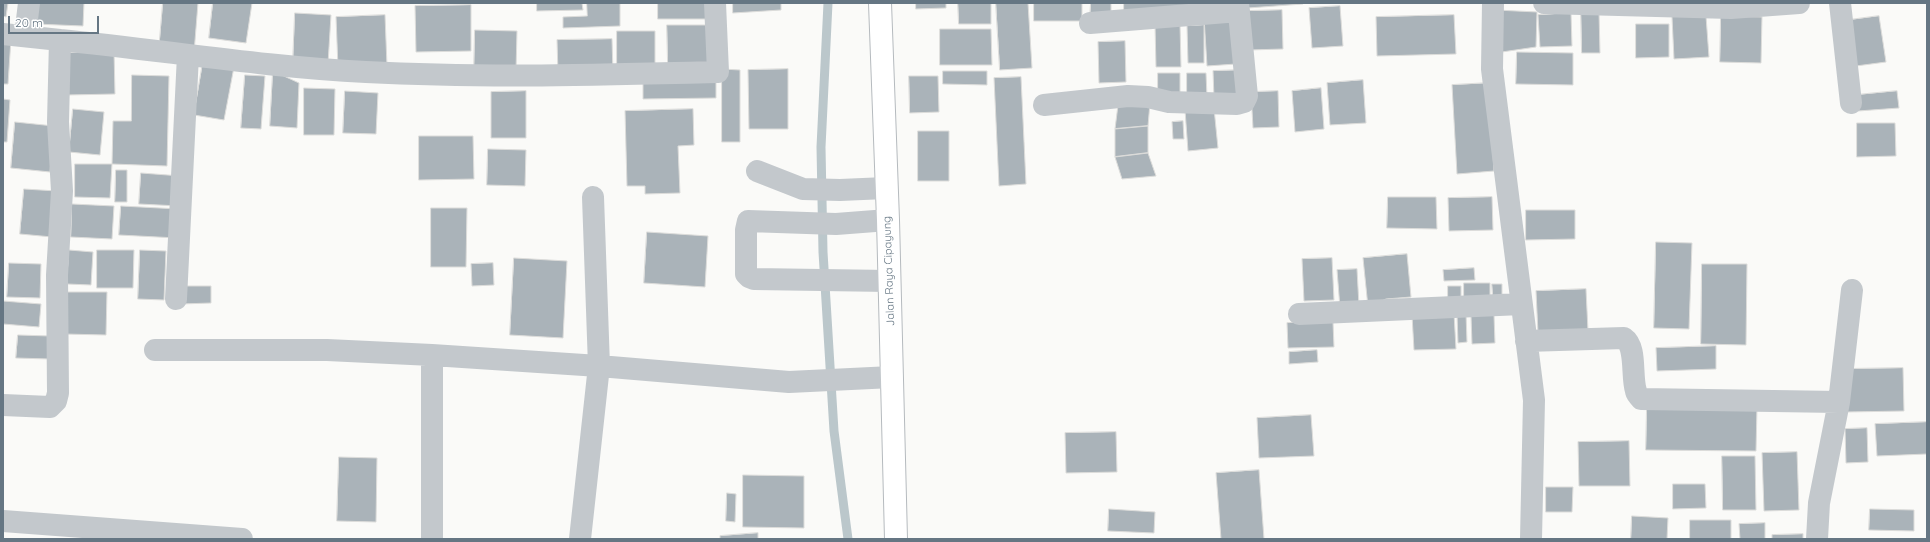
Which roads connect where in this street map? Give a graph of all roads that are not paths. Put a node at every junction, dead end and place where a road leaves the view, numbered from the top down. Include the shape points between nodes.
1 (29, 3) edge
2 (715, 3) edge
3 (880, 3) edge
4 (1493, 3) edge
5 (1544, 3) edge
6 (1799, 3) edge
7 (1840, 3) edge
8 (1239, 7) edge
9 (1090, 23) dead end
10 (3, 34) edge
11 (25, 36) junction
12 (60, 40) junction
13 (188, 55) junction
14 (1851, 103) dead end
15 (1044, 106) dead end
16 (758, 171) dead end
17 (886, 188) junction
18 (593, 197) dead end
19 (888, 220) junction
20 (889, 281) junction
21 (1852, 290) dead end
22 (176, 299) dead end
23 (1521, 304) junction
24 (1299, 314) dead end
25 (1526, 341) junction
26 (155, 350) dead end
27 (432, 355) junction
28 (599, 366) junction
29 (892, 377) junction
30 (1839, 402) junction
31 (3, 405) edge
32 (3, 521) edge
33 (242, 539) edge
34 (432, 539) edge
35 (580, 539) edge
36 (896, 539) edge
37 (1531, 539) edge
38 (1817, 539) edge

1 - 11 street
2 - 13 street via 718,72 546,76 365,72
3 - 17 main road, Jalan Raya Cipayung
4 - 23 street via 1492,69
5 - 6 street via 1731,8
7 - 14 street
8 - 9 street
8 - 15 street via 1246,96 1244,102 1169,102 1128,96
10 - 11 street
11 - 12 street
12 - 13 street
12 - 31 street via 58,122 62,191 57,275 58,393 56,401 50,407
13 - 22 street
16 - 17 street via 804,190
17 - 19 main road, Jalan Raya Cipayung
18 - 28 street
19 - 20 main road, Jalan Raya Cipayung
19 - 20 street via 836,224 748,221 746,274 754,279
20 - 29 main road, Jalan Raya Cipayung
21 - 30 street
23 - 24 street
23 - 25 street
25 - 30 street via 1624,338 1628,340 1632,351 1636,392 1641,399
25 - 37 street via 1534,400
26 - 27 street via 328,350
27 - 28 street
27 - 34 street
28 - 29 street via 789,382
28 - 35 street
29 - 36 main road, Jalan Raya Cipayung
30 - 38 street via 1819,503
32 - 33 street

